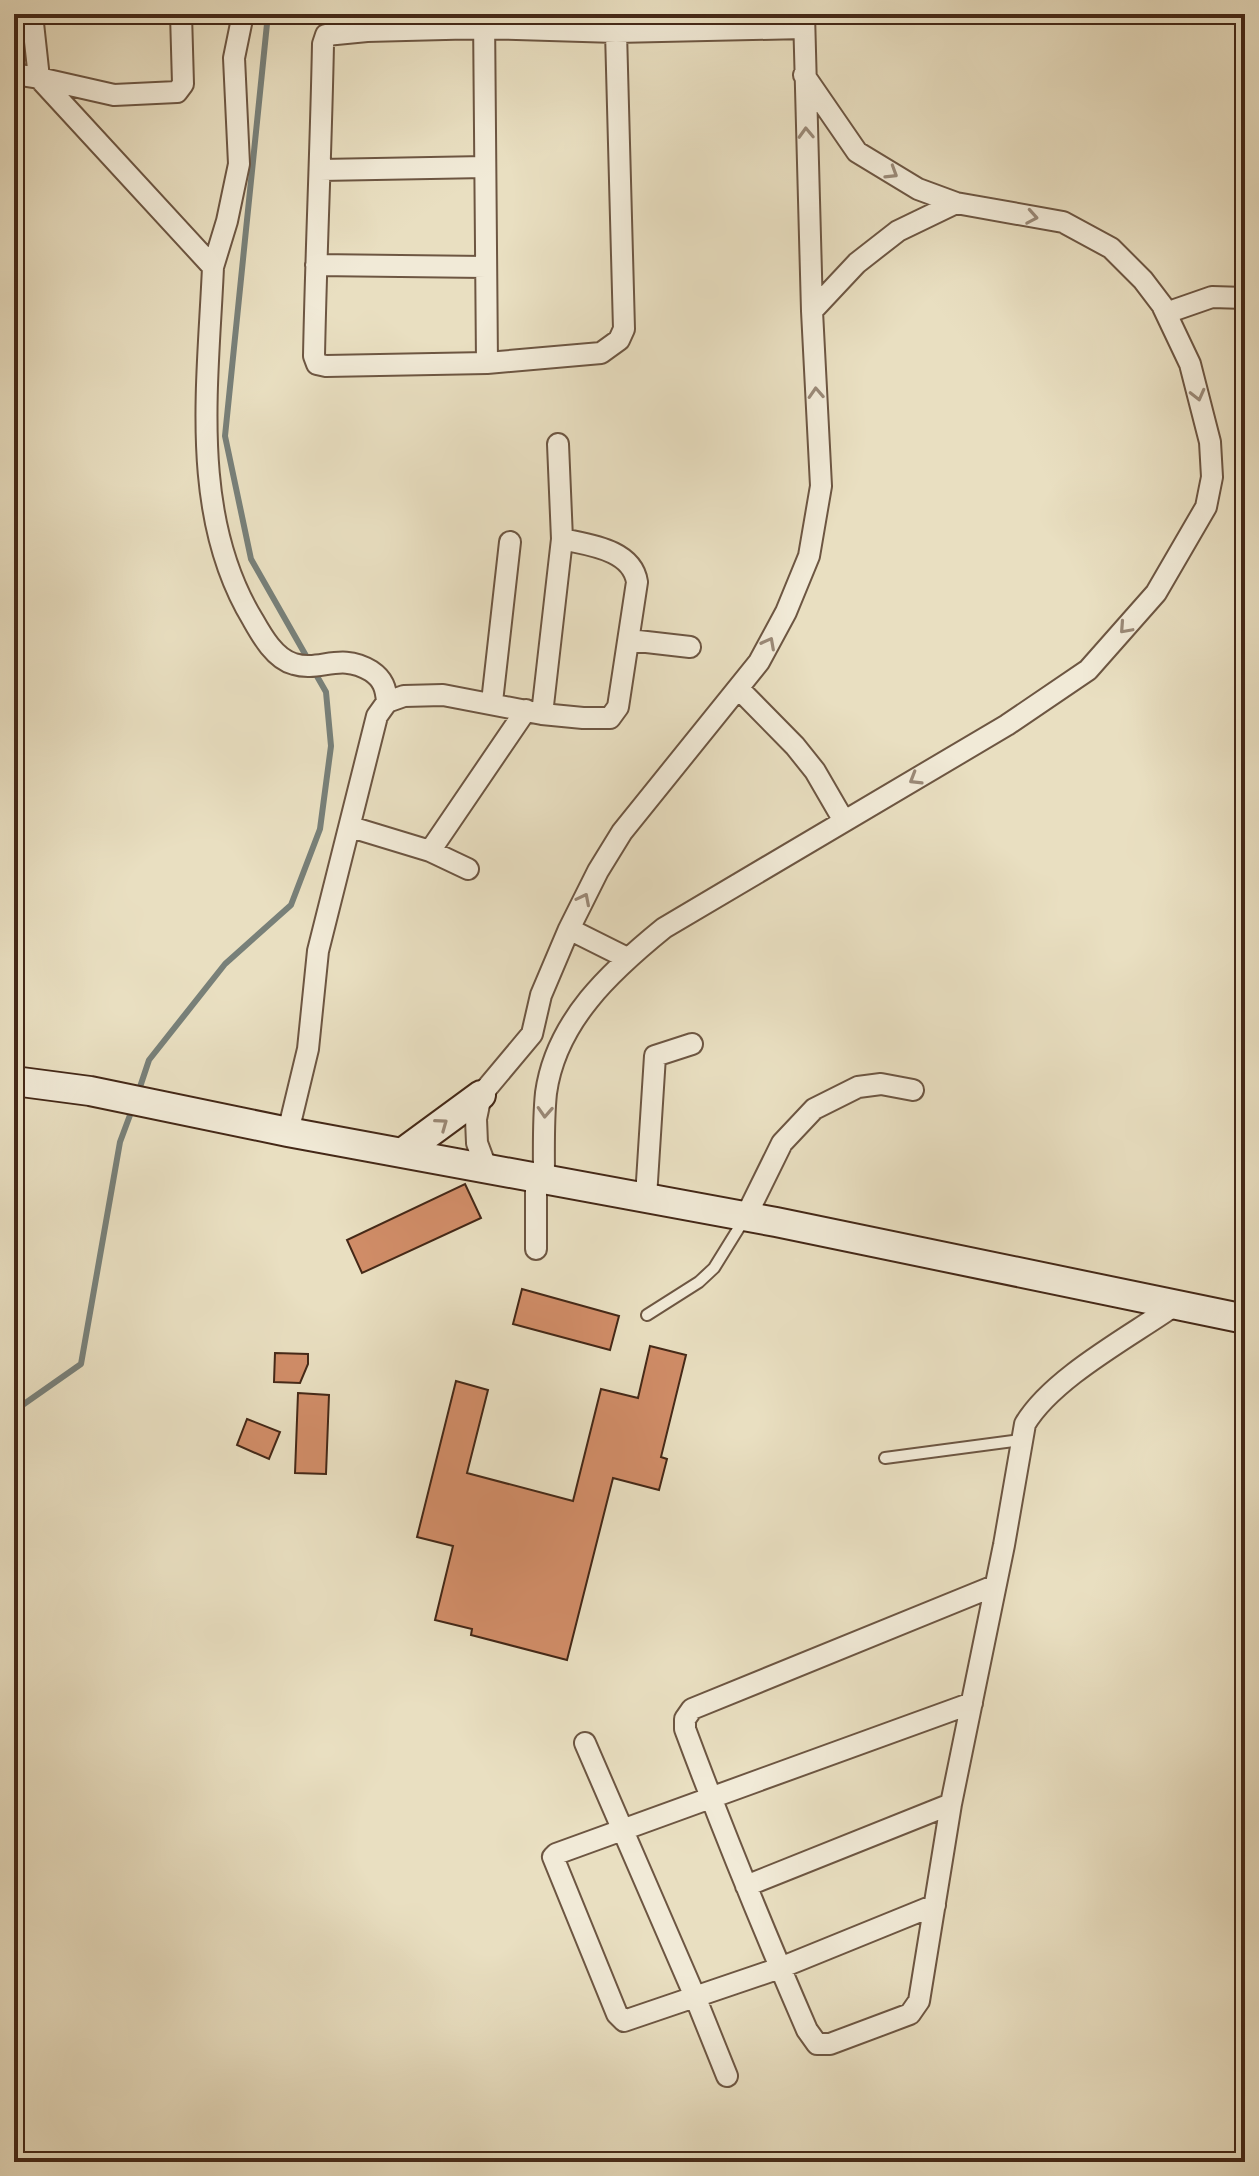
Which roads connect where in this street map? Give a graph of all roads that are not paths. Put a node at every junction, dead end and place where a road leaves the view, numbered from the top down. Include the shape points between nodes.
1 (32, 14) edge
2 (181, 14) edge
3 (243, 14) edge
4 (484, 21) edge
5 (804, 21) edge
6 (368, 22) edge
7 (616, 23) edge
8 (14, 74) edge
9 (804, 75) junction
10 (39, 78) junction
11 (485, 167) junction
12 (321, 170) junction
13 (956, 203) junction
14 (316, 265) junction
15 (213, 267) junction
16 (485, 267) junction
17 (1245, 298) edge
18 (812, 311) junction
19 (1166, 313) junction
20 (487, 363) junction
21 (558, 444) dead end
22 (562, 539) junction
23 (510, 542) dead end
24 (629, 640) junction
25 (690, 647) dead end
26 (738, 688) junction
27 (387, 702) junction
28 (492, 702) junction
29 (534, 712) junction
30 (844, 821) junction
31 (351, 827) junction
32 (430, 851) junction
33 (468, 869) dead end
34 (569, 929) junction
35 (627, 958) junction
36 (532, 1034) junction
37 (692, 1044) dead end
38 (560, 1047) junction
39 (14, 1081) edge
40 (913, 1090) dead end
41 (481, 1095) junction
42 (288, 1132) junction
43 (402, 1153) junction
44 (487, 1170) junction
45 (540, 1178) junction
46 (646, 1197) junction
47 (746, 1216) junction
48 (536, 1249) dead end
49 (1175, 1305) junction
50 (647, 1315) dead end
51 (1245, 1319) edge
52 (1021, 1440) junction
53 (885, 1458) dead end
54 (994, 1586) junction
55 (972, 1703) junction
56 (585, 1743) dead end
57 (711, 1799) junction
58 (951, 1804) junction
59 (624, 1830) junction
60 (746, 1886) junction
61 (935, 1905) junction
62 (780, 1968) junction
63 (696, 1999) junction
64 (727, 2076) dead end

1 - 10 street
2 - 10 street via 183,84 177,92 114,95
3 - 15 street via 234,58 239,164
4 - 6 street
4 - 7 street
4 - 11 street
5 - 7 street
5 - 9 street
6 - 12 street via 324,37
7 - 20 street via 624,329 619,340 601,353
8 - 10 street
9 -> 13 street via 857,152 918,189
18 -> 9 street
10 - 15 street
11 - 12 street
11 - 16 street
12 - 14 street
13 - 18 street via 898,231 857,263
13 -> 19 street via 1063,222 1111,248
14 - 16 street
14 - 20 street via 317,364
15 - 27 street via 206,467 223,558 239,597 278,656 294,665 357,664 386,686
16 - 20 street
17 - 19 street via 1212,297
26 -> 18 street via 786,612 809,556 821,486
19 -> 30 street via 1190,364 1210,442 1212,477 1206,507 1156,593 1088,670 1007,725
21 - 22 street
22 - 24 street via 606,549 634,570
22 - 29 street
23 - 28 street
24 - 25 street
24 - 29 street via 616,713 603,719
26 - 30 street via 815,771
34 -> 26 street via 622,832
27 - 28 street via 443,695
27 - 31 street via 377,716
28 - 29 street
29 - 32 street
30 - 35 street via 664,928
31 - 32 street
31 - 42 street via 318,951 308,1049
32 - 33 street
34 - 35 street
34 - 36 street via 541,995
35 - 38 street via 575,1015
36 - 38 street
36 - 41 street
37 - 46 street via 655,1056
38 -> 45 street via 546,1091
39 - 42 street via 90,1091
40 - 47 street via 881,1084 858,1087 814,1109 782,1143
43 -> 41 street
41 - 44 street via 477,1143
42 - 43 street
43 - 44 street
44 - 45 street
45 - 46 street
45 - 48 street
46 - 47 street
47 - 49 street
47 - 50 lane via 714,1268
49 - 51 street
49 - 52 street via 1074,1373 1034,1410
52 - 53 lane
52 - 54 street
54 - 55 street
54 - 57 street via 692,1709 685,1729
55 - 57 street
55 - 58 street
56 - 59 street
57 - 59 street
57 - 60 street
58 - 60 street
58 - 61 street
59 - 63 street
59 - 63 street via 556,1854 553,1861 617,2014 626,2021
60 - 62 street
61 - 62 street
61 - 62 street via 919,2001 910,2014 817,2044
62 - 63 street
63 - 64 street

